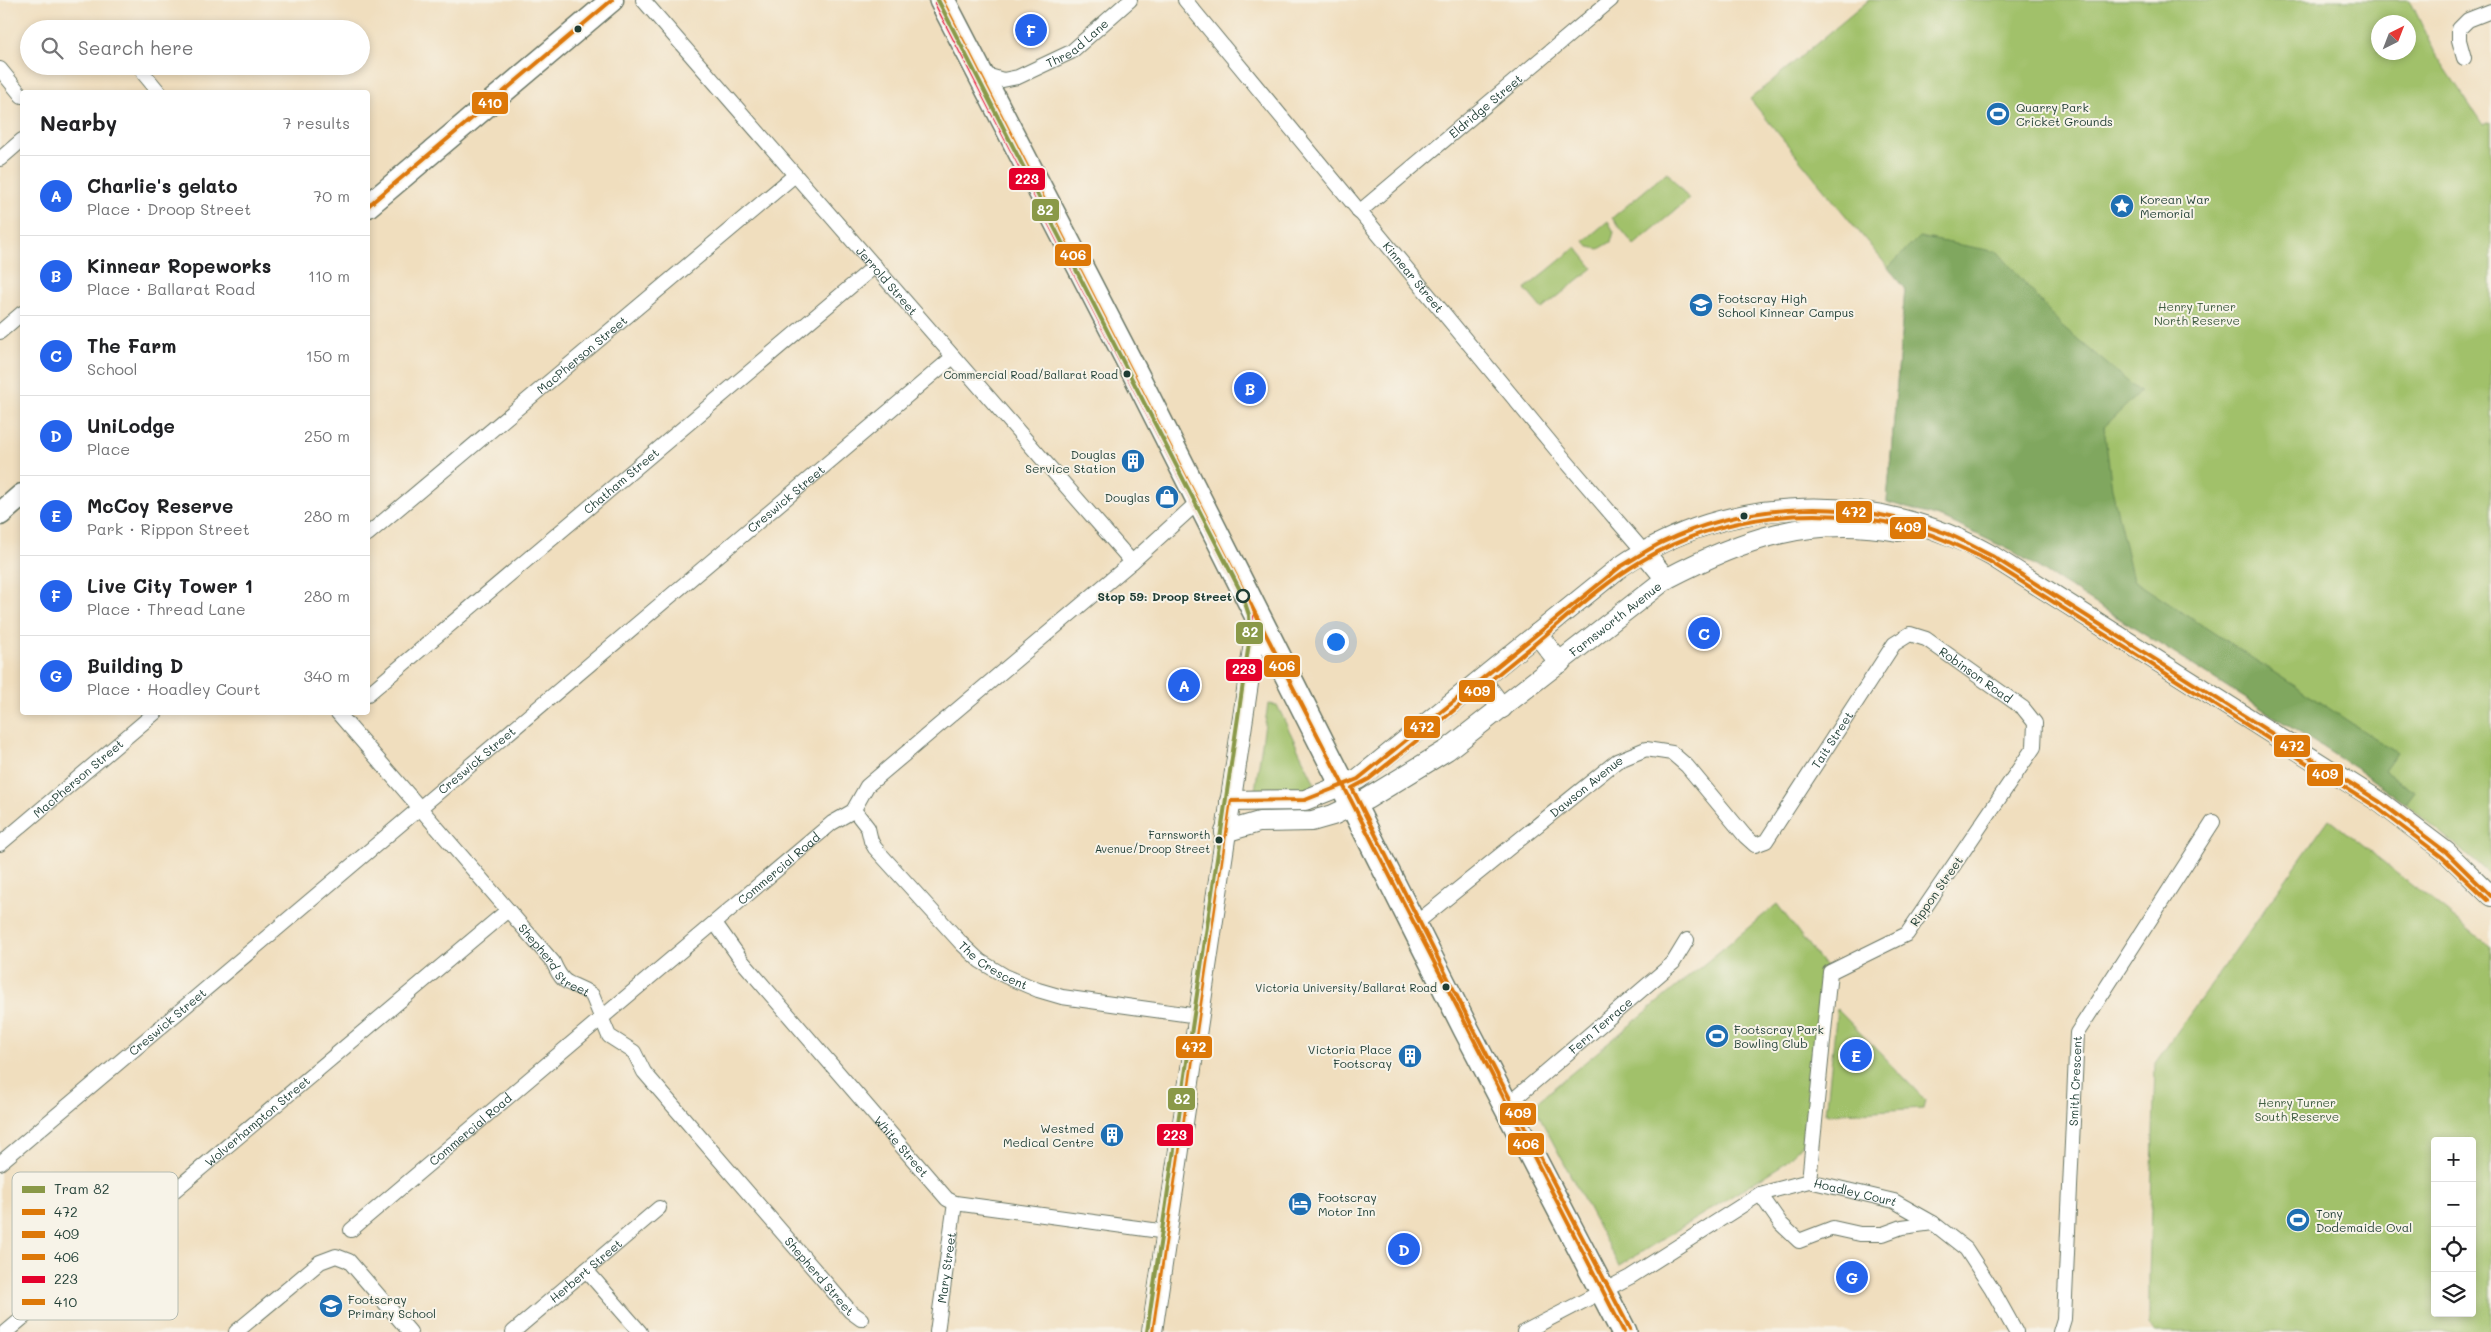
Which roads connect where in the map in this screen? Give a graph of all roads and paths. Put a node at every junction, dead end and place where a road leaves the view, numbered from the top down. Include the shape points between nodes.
1 (612, 0) edge
2 (643, 0) edge
3 (942, 0) edge
4 (1130, 0) edge
5 (1185, 0) edge
6 (1611, 0) edge
7 (2491, 11) edge
8 (2464, 58) dead end
9 (977, 68) junction
10 (0, 69) edge
11 (145, 75) edge
12 (1018, 77) junction
13 (157, 90) edge
14 (20, 94) edge
15 (1000, 112) junction
16 (20, 142) edge
17 (0, 159) edge
18 (795, 175) junction
19 (370, 204) edge
20 (1359, 212) junction
21 (875, 266) junction
22 (20, 315) edge
23 (0, 332) edge
24 (954, 357) junction
25 (20, 497) edge
26 (1199, 501) junction
27 (0, 514) edge
28 (370, 532) edge
29 (1644, 552) junction
30 (1132, 562) junction
31 (1666, 579) junction
32 (2034, 584) junction
33 (1258, 616) junction
34 (1537, 634) junction
35 (1910, 634) joint
36 (1560, 663) junction
37 (1481, 680) junction
38 (370, 692) edge
39 (1502, 708) junction
40 (152, 715) edge
41 (342, 715) edge
42 (2035, 723) joint
43 (1349, 796) junction
44 (1230, 801) junction
45 (420, 809) junction
46 (854, 810) junction
47 (2213, 822) dead end
48 (1225, 832) junction
49 (0, 844) edge
50 (1755, 845) joint
51 (2491, 896) edge
52 (508, 910) junction
53 (715, 923) junction
54 (1415, 924) junction
55 (1687, 940) dead end
56 (1198, 1016) junction
57 (601, 1019) junction
58 (1506, 1106) junction
59 (0, 1163) edge
60 (1808, 1181) junction
61 (178, 1187) edge
62 (1760, 1194) junction
63 (955, 1203) junction
64 (658, 1208) dead end
65 (1933, 1222) junction
66 (351, 1230) dead end
67 (1167, 1232) junction
68 (586, 1270) junction
69 (1604, 1292) junction
70 (861, 1319) dead end
71 (20, 1320) edge
72 (2062, 1325) edge
73 (6, 1332) edge
74 (236, 1332) edge
75 (410, 1332) edge
76 (513, 1332) edge
77 (640, 1332) edge
78 (937, 1332) edge
79 (1152, 1332) edge
80 (1524, 1332) edge
81 (1624, 1332) edge
82 (2016, 1332) edge

1 - 19 main road
2 - 18 street, Jerrold Street
3 - 9 highway
4 - 12 street, Thread Lane via 1072,52
5 - 20 street, Kinnear Street
6 - 20 street, Eldridge Street
7 - 8 street via 2468,20 2459,30
9 - 12 street, Thread Lane via 986,75 1003,80
9 - 15 highway
10 - 14 street
11 - 13 street
12 - 15 street, Thread Lane via 1000,102
15 - 26 highway
16 - 17 street
18 - 21 street, Jerrold Street
18 - 28 street, MacPherson Street
20 - 29 street, Kinnear Street
21 - 24 street, Jerrold Street
21 - 38 street, Chatham Street
22 - 23 street
24 - 30 street, Jerrold Street
24 - 45 street, Creswick Street
25 - 27 main road
26 - 30 street
26 - 33 highway
29 - 31 main road
29 - 32 main road, Farnsworth Avenue via 1684,532 1736,516 1793,509 1839,509 1901,519 1948,534 1979,548
29 - 34 main road, Farnsworth Avenue via 1620,567
30 - 46 street via 867,786
31 - 32 main road, Farnsworth Avenue via 1763,536 1797,529 1846,526 1889,530 1936,541 1974,554
31 - 36 main road, Farnsworth Avenue
32 - 51 main road, Farnsworth Avenue via 2380,802 2446,852
33 - 43 highway
33 - 44 main road
34 - 36 main road
34 - 37 main road, Farnsworth Avenue
35 - 42 street, Robinson Road via 1926,639 2015,702
35 - 50 street, Tait Street via 1894,644 1766,840
36 - 39 main road, Farnsworth Avenue
37 - 39 main road
37 - 43 main road, Farnsworth Avenue via 1365,774
39 - 43 main road, Farnsworth Avenue via 1429,762
40 - 49 street, MacPherson Street
41 - 45 street, Shepherd Street
42 - 60 street, Rippon Street via 2034,747 1906,934 1830,972
43 - 44 main road, Farnsworth Avenue
43 - 48 main road, Farnsworth Avenue via 1312,821 1259,822
43 - 54 highway
44 - 48 main road
45 - 52 street, Shepherd Street
45 - 59 street, Creswick Street
46 - 53 street, Commercial Road via 832,823
46 - 56 street, The Crescent via 868,828 875,848 962,944 995,971 1062,997
47 - 72 street, Smith Crescent via 2077,1033
48 - 56 main road
50 - 54 street, Dawson Avenue via 1687,766 1672,753 1646,749 1617,761
52 - 57 street, Shepherd Street via 553,962 562,980 592,995
52 - 61 street, Wolverhampton Street
53 - 57 street, Commercial Road
53 - 63 street, White Street via 742,961 940,1194
54 - 58 highway
55 - 58 street, Fern Terrace via 1673,963
56 - 67 main road
57 - 66 street, Commercial Road
57 - 70 street, Shepherd Street via 612,1039 634,1052 644,1072 850,1311
58 - 69 highway
60 - 62 street, Hoadley Court
60 - 65 street, Hoadley Court via 1894,1201
62 - 65 street via 1781,1224 1799,1241 1832,1228 1860,1234 1884,1234 1902,1227
62 - 69 street, Hoadley Court
63 - 67 street, White Street
63 - 78 street, Mary Street
64 - 68 street, Herbert Street
65 - 82 street, Hoadley Court via 1966,1249
67 - 79 main road
68 - 76 street, Herbert Street
68 - 77 street
69 - 80 street, Hoadley Court
69 - 81 highway
71 - 73 street, Wolverhampton Street
74 - 75 street via 320,1262 338,1256 349,1261

